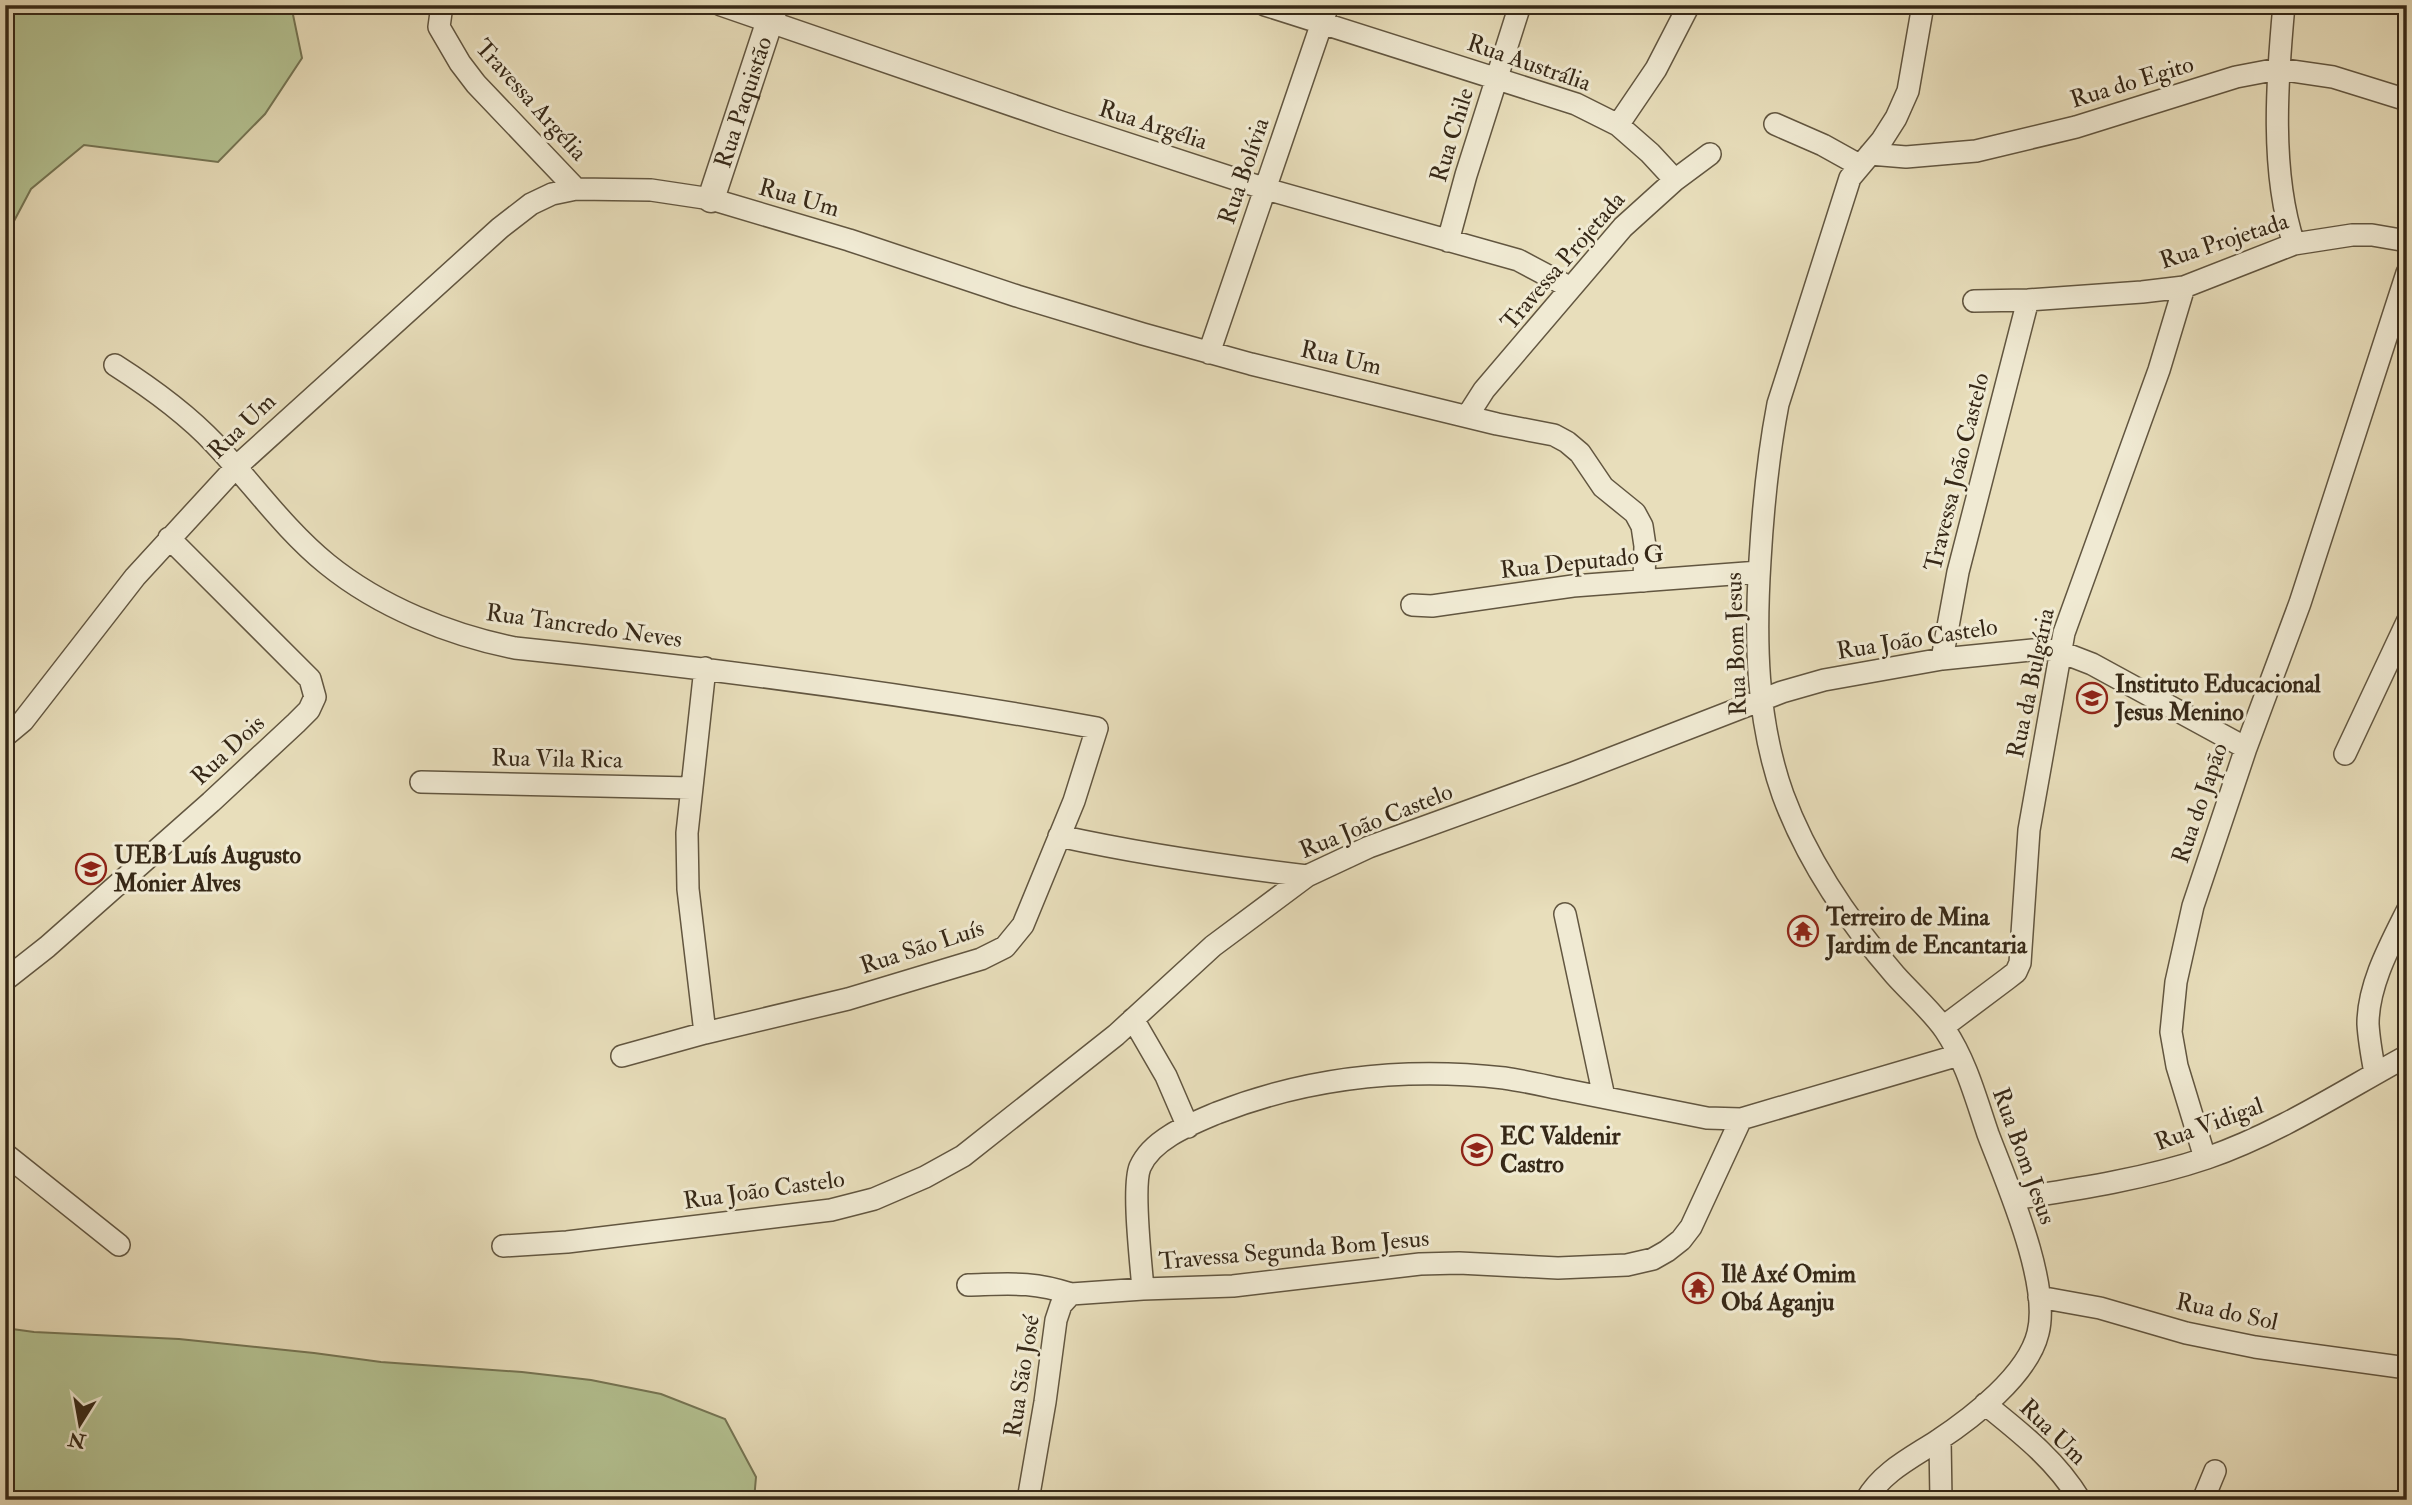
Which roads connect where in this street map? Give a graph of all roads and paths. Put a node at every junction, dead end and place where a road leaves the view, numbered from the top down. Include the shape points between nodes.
1 (442, 5) edge
2 (721, 5) edge
3 (1265, 5) edge
4 (1520, 5) edge
5 (1689, 5) edge
6 (1923, 5) edge
7 (2284, 5) edge
8 (773, 14) edge
9 (1325, 14) edge
10 (2278, 69) junction
11 (1497, 78) junction
12 (2407, 100) edge
13 (1775, 124) dead end
14 (1618, 125) junction
15 (1710, 154) dead end
16 (1864, 159) junction
17 (1675, 180) junction
18 (1266, 188) junction
19 (576, 189) junction
20 (711, 199) junction
21 (1448, 241) junction
22 (2407, 242) edge
23 (2294, 244) junction
24 (2407, 273) edge
25 (2184, 287) junction
26 (1571, 288) junction
27 (2028, 300) junction
28 (1974, 301) dead end
29 (2399, 319) edge
30 (1209, 353) junction
31 (116, 365) dead end
32 (1468, 415) junction
33 (236, 467) junction
34 (169, 538) junction
35 (1759, 572) junction
36 (1644, 581) junction
37 (1412, 605) dead end
38 (2407, 622) edge
39 (2061, 652) junction
40 (1942, 659) junction
41 (705, 668) junction
42 (1760, 699) junction
43 (1097, 728) joint
44 (5, 736) edge
45 (2246, 748) junction
46 (2345, 754) dead end
47 (421, 782) dead end
48 (691, 788) junction
49 (1059, 836) junction
50 (1307, 876) junction
51 (2407, 911) edge
52 (1565, 914) dead end
53 (5, 980) edge
54 (1133, 1019) junction
55 (1943, 1027) junction
56 (705, 1033) junction
57 (1959, 1055) junction
58 (2407, 1055) edge
59 (622, 1056) dead end
60 (2375, 1073) junction
61 (1604, 1097) junction
62 (1741, 1119) junction
63 (1188, 1127) junction
64 (5, 1154) edge
65 (2205, 1158) junction
66 (2014, 1199) junction
67 (119, 1245) dead end
68 (503, 1246) dead end
69 (968, 1285) dead end
70 (1143, 1289) junction
71 (1071, 1294) junction
72 (2039, 1297) junction
73 (2407, 1368) edge
74 (1986, 1404) junction
75 (1940, 1439) junction
76 (2214, 1471) dead end
77 (1028, 1500) edge
78 (1866, 1500) edge
79 (1941, 1500) edge
80 (2080, 1500) edge
81 (2203, 1500) edge

1 - 19 street, Travessa Argélia via 439,27 460,63
2 - 8 street, Rua Argélia
3 - 9 street, Rua Austrália
4 - 11 street, Rua Chile
5 - 14 street via 1656,69
6 - 16 street, Rua Bom Jesus via 1908,91 1896,118
7 - 10 street
8 - 18 street, Rua Argélia via 1022,109
8 - 20 street, Rua Paquistão
9 - 11 street, Rua Austrália
9 - 18 street, Rua Bolívia
10 - 12 street, Rua do Egito via 2333,77
10 - 16 street, Rua do Egito via 1976,151
10 - 23 street via 2283,200
11 - 14 street, Rua Austrália via 1576,104
11 - 21 street, Rua Chile
13 - 16 street
14 - 17 street, Rua Austrália
15 - 17 street, Travessa Projetada
16 - 35 street, Rua Bom Jesus via 1844,192 1777,404
17 - 26 street, Travessa Projetada via 1623,227
18 - 21 street, Rua Argélia
18 - 30 street, Rua Bolívia
19 - 20 street, Rua Um via 650,190
19 - 33 street, Rua Um via 531,204 500,228
20 - 30 street, Rua Um
21 - 26 street, Rua Argélia via 1518,260
22 - 23 street, Rua Projetada via 2352,235
23 - 25 street, Rua Projetada
24 - 29 street, Rua do Japão
25 - 27 street, Rua Projetada
25 - 39 street, Rua da Bulgária via 2159,370 2070,614
26 - 32 street, Travessa Projetada
27 - 28 street, Rua Projetada
27 - 40 street, Travessa João Castelo via 1958,572
29 - 45 street, Rua do Japão
30 - 32 street, Rua Um
31 - 33 street, Rua Tancredo Neves via 193,423
32 - 36 street, Rua Um via 1553,435 1580,453 1603,487 1635,513 1642,526
33 - 34 street, Rua Um
33 - 41 street, Rua Tancredo Neves via 328,565 359,587 432,623 515,648
34 - 44 street, Rua Um via 23,721
34 - 53 street, Rua Dois via 310,679 315,697 296,723 211,803
35 - 36 street, Rua Deputado G
35 - 42 street, Rua Bom Jesus
36 - 37 street, Rua Deputado G
38 - 46 street
39 - 40 street, Rua João Castelo via 2019,650
39 - 45 street, Rua João Castelo via 2136,686
39 - 55 street, Rua da Bulgária via 2028,830 2020,963 2015,972
40 - 42 street, Rua João Castelo via 1824,680
41 - 43 street, Rua Tancredo Neves via 970,705
41 - 48 street
42 - 50 street, Rua João Castelo via 1369,847
42 - 55 street, Rua Bom Jesus via 1772,762 1801,838 1861,933
43 - 49 street, Rua São Luís
45 - 65 street, Rua do Japão via 2193,906 2172,1008 2177,1066
47 - 48 street, Rua Vila Rica
48 - 56 street via 688,889
49 - 50 street via 1146,855
49 - 56 street, Rua São Luís via 1023,925 995,954 848,999
50 - 54 street, Rua João Castelo via 1213,946
51 - 60 street via 2373,991 2368,1021
52 - 61 street
54 - 63 street via 1166,1076
54 - 68 street, Rua João Castelo via 963,1156 874,1199 820,1212
55 - 57 street, Rua Bom Jesus
56 - 59 street, Rua São Luís
57 - 62 street, Travessa Segunda Bom Jesus
57 - 66 street, Rua Bom Jesus
58 - 60 street, Rua Vidigal
60 - 65 street, Rua Vidigal via 2277,1128
61 - 62 street, Travessa Segunda Bom Jesus via 1707,1118
61 - 63 street, Travessa Segunda Bom Jesus via 1506,1078 1412,1073 1345,1078 1288,1089
62 - 70 street, Travessa Segunda Bom Jesus via 1691,1227 1681,1240 1653,1259 1576,1267 1420,1264 1233,1286
63 - 70 street, Travessa Segunda Bom Jesus via 1154,1149 1139,1170
64 - 67 street
65 - 66 street, Rua Vidigal via 2139,1176
66 - 72 street, Rua Bom Jesus
69 - 71 street via 1039,1284
70 - 71 street, Rua São José
71 - 77 street, Rua São José via 1056,1320
72 - 73 street, Rua do Sol via 2255,1347
72 - 74 street, Rua Bom Jesus via 2038,1334 2026,1358
74 - 75 street, Rua Bom Jesus
74 - 80 street, Rua Um via 2046,1454
75 - 78 street, Rua Bom Jesus via 1886,1474
75 - 79 street
76 - 81 street

